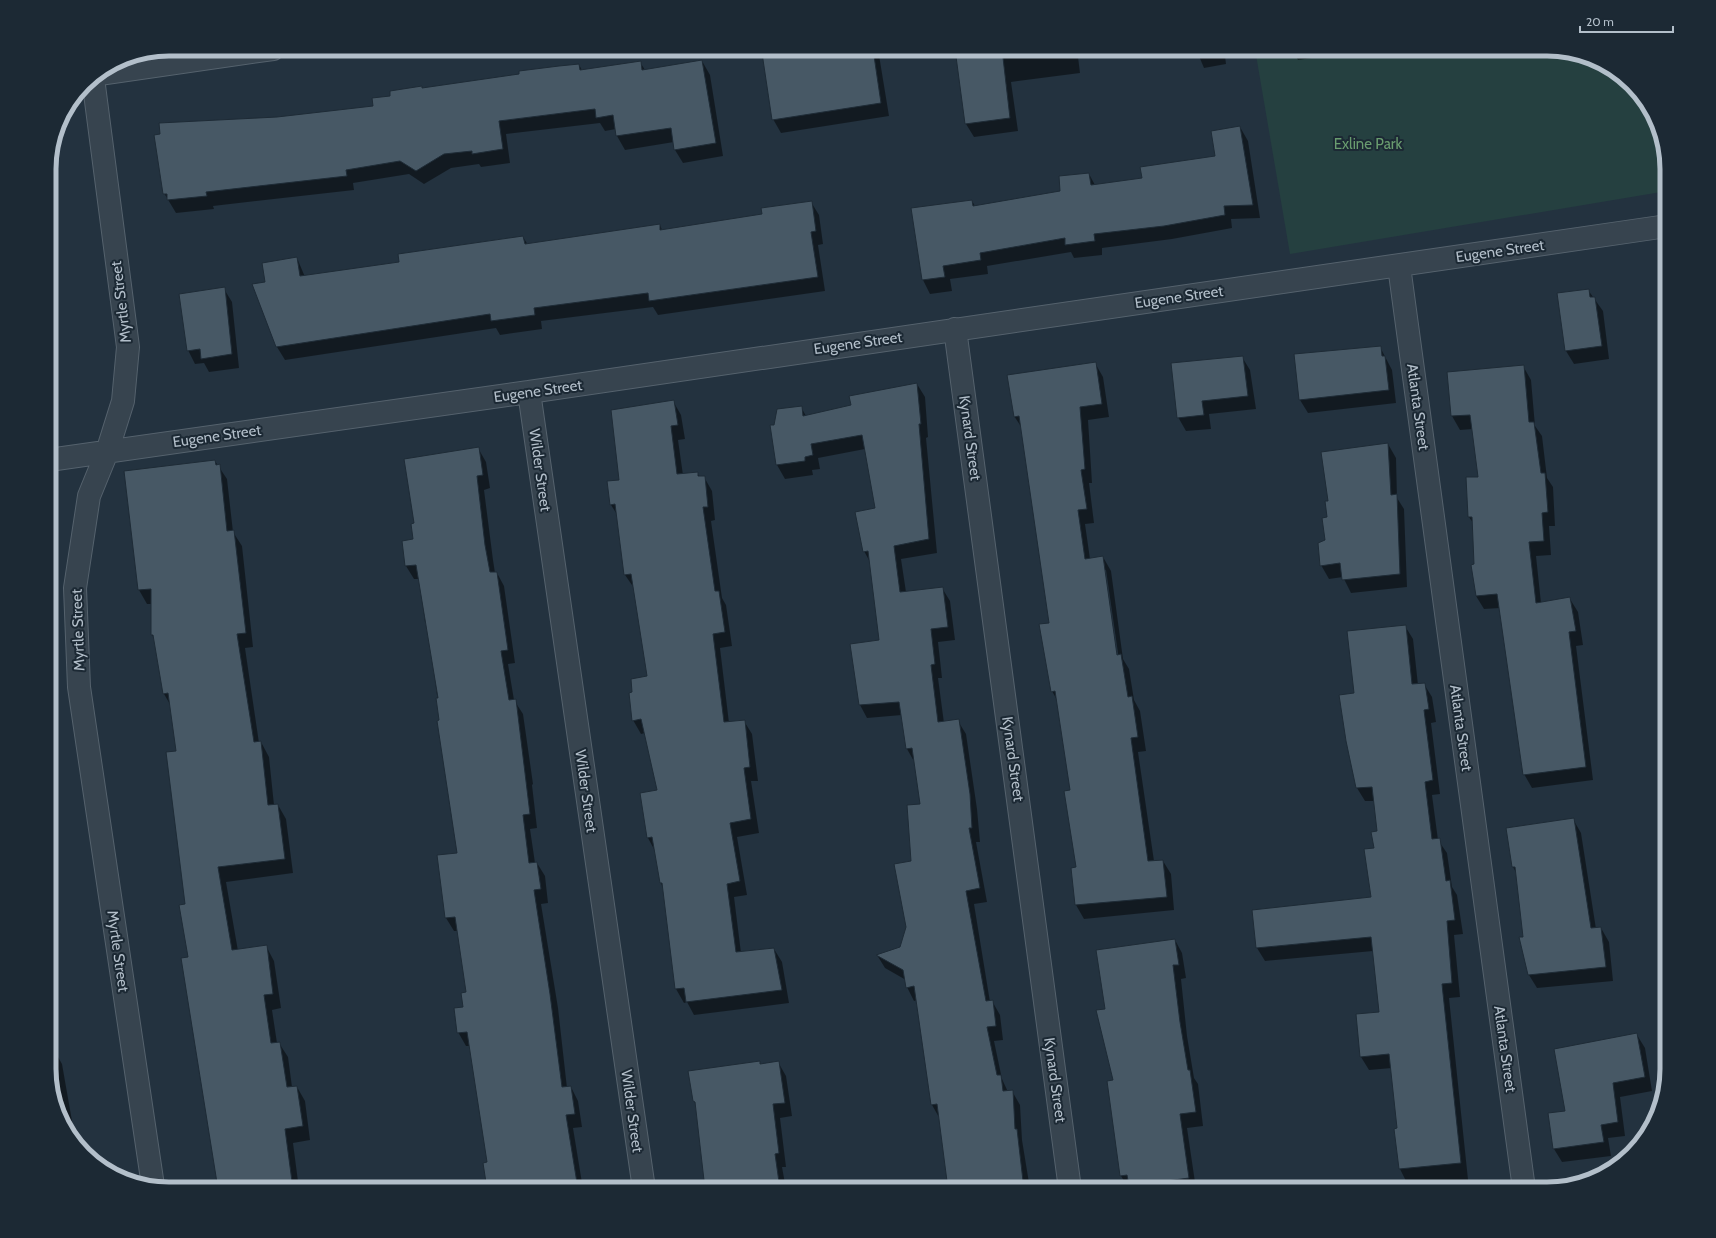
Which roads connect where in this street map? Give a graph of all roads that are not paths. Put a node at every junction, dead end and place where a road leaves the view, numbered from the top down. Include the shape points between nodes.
1 (224, 56) edge
2 (110, 72) edge
3 (94, 84) edge
4 (1660, 227) edge
5 (1399, 266) junction
6 (955, 329) junction
7 (529, 392) junction
8 (107, 452) junction
9 (56, 459) edge
10 (152, 1181) edge
11 (643, 1182) edge
12 (1069, 1182) edge
13 (1523, 1182) edge

1 - 2 street
3 - 8 street, Myrtle Street via 128,347 123,401
4 - 5 street, Eugene Street
5 - 6 street, Eugene Street
5 - 13 street, Atlanta Street
6 - 7 street, Eugene Street
6 - 12 street, Kynard Street
7 - 8 street, Eugene Street
7 - 11 street, Wilder Street
8 - 9 street, Eugene Street
8 - 10 street, Myrtle Street via 89,496 75,588 79,687

